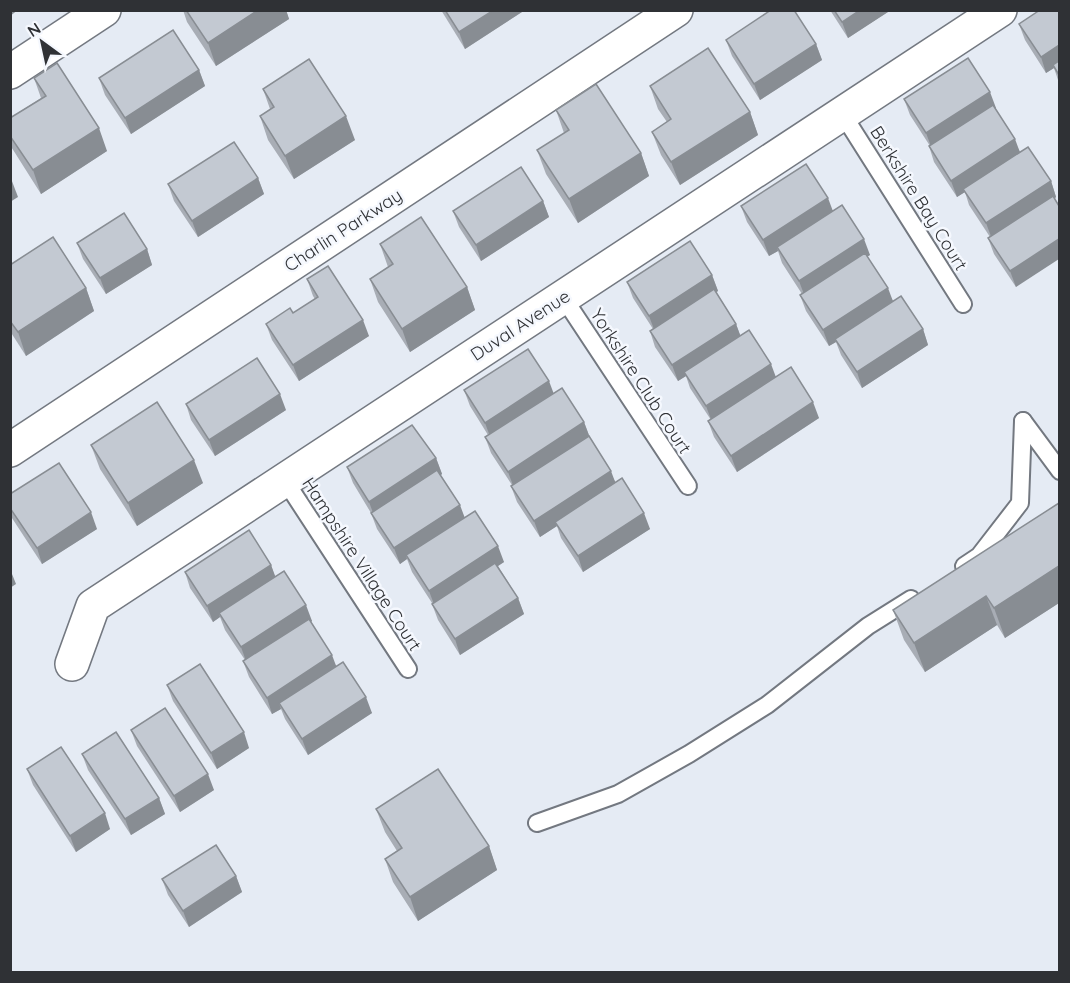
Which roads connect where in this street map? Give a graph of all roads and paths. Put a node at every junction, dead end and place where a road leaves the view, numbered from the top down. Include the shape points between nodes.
1 (105, 10) edge
2 (676, 10) edge
3 (1000, 10) edge
4 (10, 72) edge
5 (842, 112) junction
6 (563, 297) junction
7 (963, 304) dead end
8 (10, 450) edge
9 (1059, 471) edge
10 (284, 479) junction
11 (688, 486) dead end
12 (949, 575) edge
13 (929, 588) edge
14 (72, 664) dead end
15 (408, 669) dead end
16 (537, 823) dead end

1 - 4 street
2 - 8 street, Charlin Parkway
3 - 5 street, Duval Avenue
5 - 6 street, Duval Avenue
5 - 7 lane, Berkshire Bay Court
6 - 10 street, Duval Avenue
6 - 11 lane, Yorkshire Club Court
9 - 12 lane via 1023,421 1020,504 979,556
10 - 14 street, Duval Avenue via 93,606
10 - 15 lane, Hampshire Village Court
13 - 16 lane via 868,626 767,705 689,754 618,794

